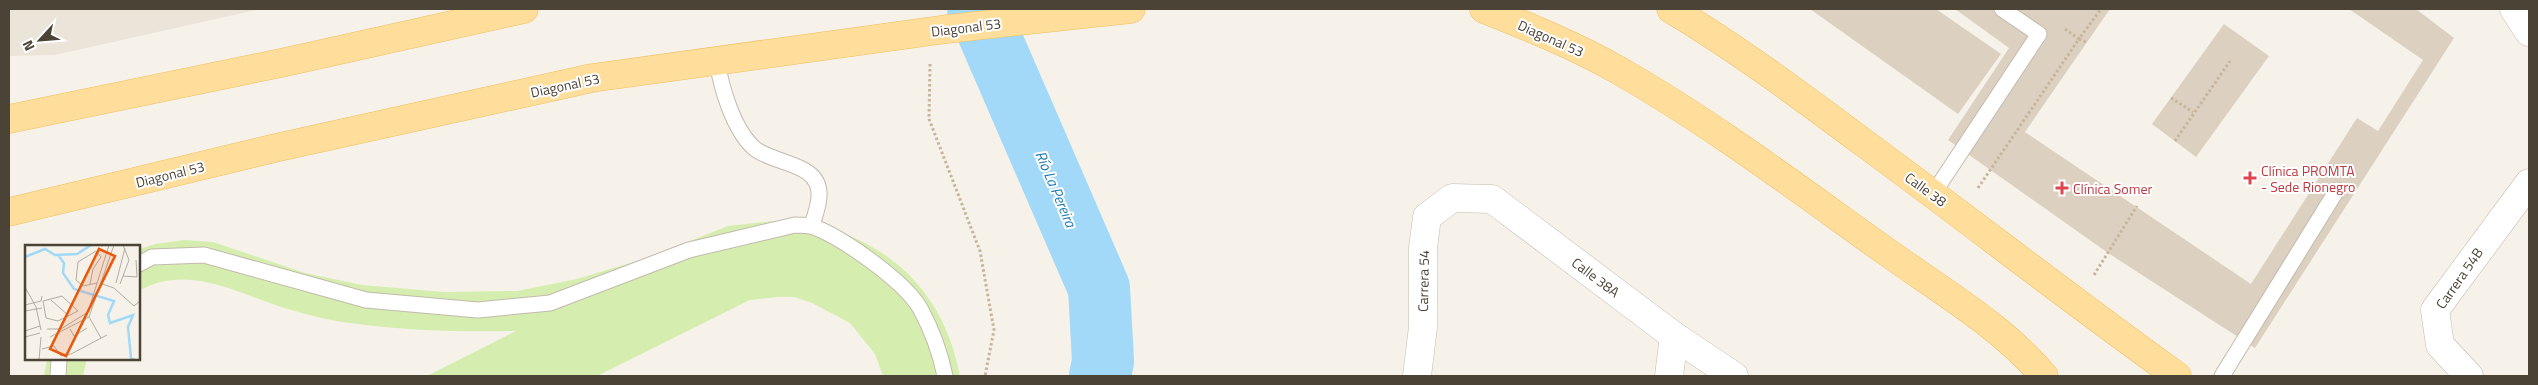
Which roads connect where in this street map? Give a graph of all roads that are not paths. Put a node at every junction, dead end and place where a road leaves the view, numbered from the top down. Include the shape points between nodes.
1 (524, 9) edge
2 (1125, 9) edge
3 (1484, 9) edge
4 (1671, 9) edge
5 (2002, 9) edge
6 (2514, 9) edge
7 (2529, 32) edge
8 (716, 61) junction
9 (9, 119) edge
10 (2529, 183) edge
11 (2337, 190) dead end
12 (1933, 194) junction
13 (1452, 198) joint
14 (9, 212) edge
15 (812, 226) junction
16 (140, 263) edge
17 (1674, 336) junction
18 (59, 360) edge
19 (58, 376) edge
20 (945, 376) edge
21 (1418, 376) edge
22 (1669, 376) edge
23 (1734, 376) edge
24 (2044, 376) edge
25 (2177, 376) edge
26 (2222, 376) edge
27 (2469, 376) edge

1 - 9 main road via 281,64
2 - 8 main road, Diagonal 53 via 940,30
3 - 24 main road, Diagonal 53 via 1548,35 1616,69 1695,116 1973,313 2031,361
4 - 12 main road, Calle 38 via 1724,40
5 - 12 lane via 2039,34
6 - 7 street
8 - 14 main road, Diagonal 53 via 592,78 275,148
8 - 15 lane via 726,100 741,131 754,148 807,170 818,182 819,197
10 - 27 street, Carrera 54B via 2435,310 2440,345
11 - 26 lane
12 - 25 main road, Calle 38
13 - 17 street, Calle 38A via 1492,199
13 - 21 street, Carrera 54 via 1427,217
15 - 16 lane via 795,225 688,250 550,303 478,310 366,300 204,254 152,257
15 - 20 lane via 884,270 919,306 940,349
17 - 22 street
17 - 23 street, Calle 38A
18 - 19 lane

